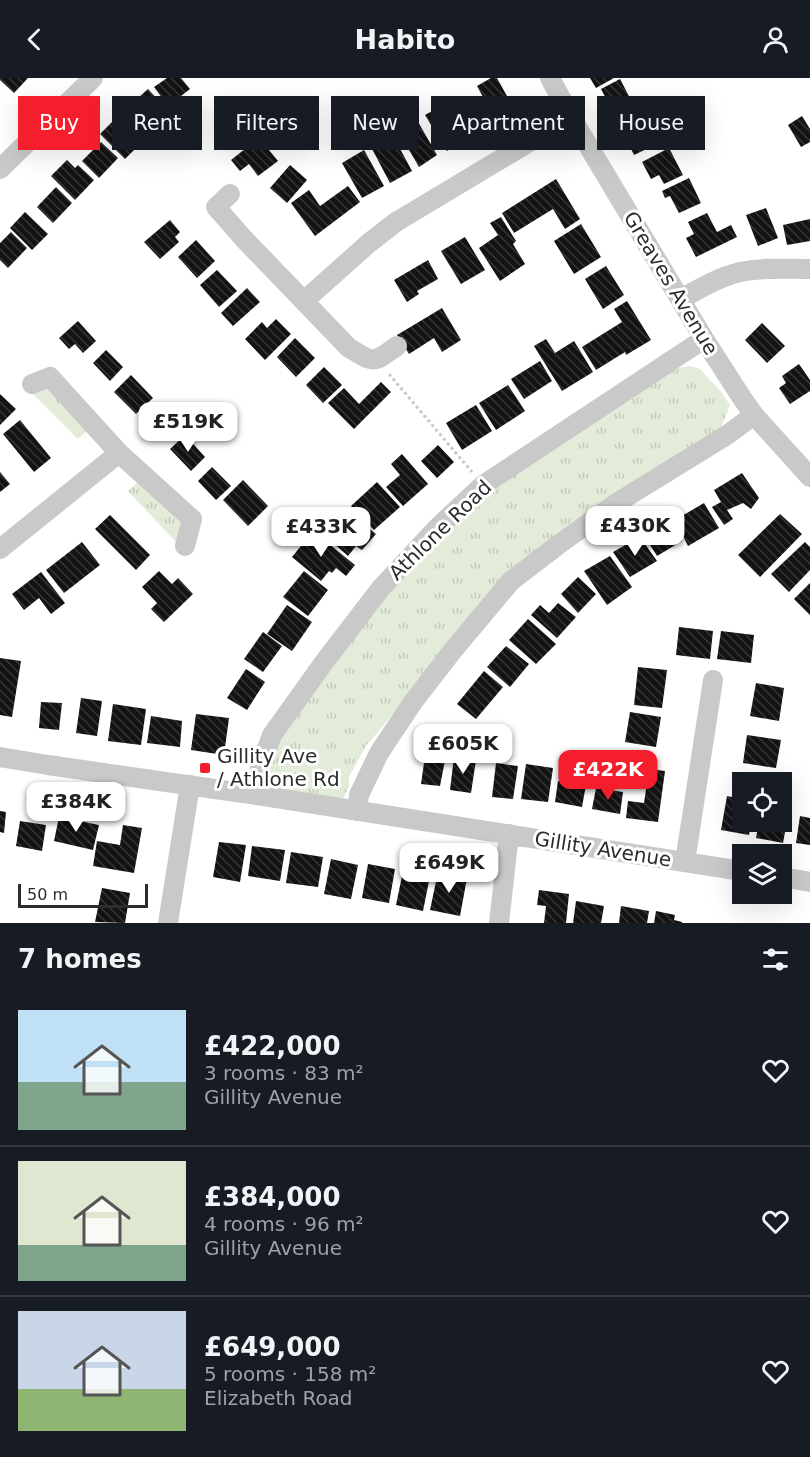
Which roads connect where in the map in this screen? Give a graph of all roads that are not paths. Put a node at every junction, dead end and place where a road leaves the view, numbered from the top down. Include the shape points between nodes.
1 (93, 78) edge
2 (550, 78) edge
3 (560, 96) edge
4 (585, 140) edge
5 (516, 150) edge
6 (0, 169) edge
7 (230, 194) dead end
8 (810, 268) edge
9 (304, 300) junction
10 (681, 300) junction
11 (704, 339) junction
12 (397, 346) dead end
13 (32, 384) dead end
14 (754, 415) junction
15 (118, 453) junction
16 (810, 477) edge
17 (185, 546) dead end
18 (0, 549) edge
19 (713, 679) dead end
20 (0, 757) edge
21 (190, 785) junction
22 (257, 795) junction
23 (357, 811) junction
24 (509, 834) junction
25 (685, 862) junction
26 (732, 869) edge
27 (792, 879) edge
28 (810, 882) edge
29 (168, 923) edge
30 (499, 923) edge

1 - 6 street
2 - 3 street, Greaves Avenue
4 - 10 street, Greaves Avenue
5 - 9 street via 396,222
7 - 9 street via 216,207
8 - 10 street via 740,272 703,286
9 - 12 street via 350,348 369,361
10 - 11 street, Greaves Avenue
11 - 14 street, Greaves Avenue
11 - 22 street, Athlone Road via 483,485 437,528 381,588 272,735 260,767
13 - 15 street via 50,377
14 - 16 street, Greaves Avenue
14 - 23 street via 615,504 511,582 401,719 379,753 359,795
15 - 17 street via 192,519
15 - 18 street
19 - 25 street
20 - 21 street, Gillity Avenue
21 - 22 street, Gillity Avenue
21 - 29 street
22 - 23 street, Gillity Avenue
23 - 24 street, Gillity Avenue
24 - 25 street, Gillity Avenue
24 - 30 street
25 - 26 street, Gillity Avenue
27 - 28 street

